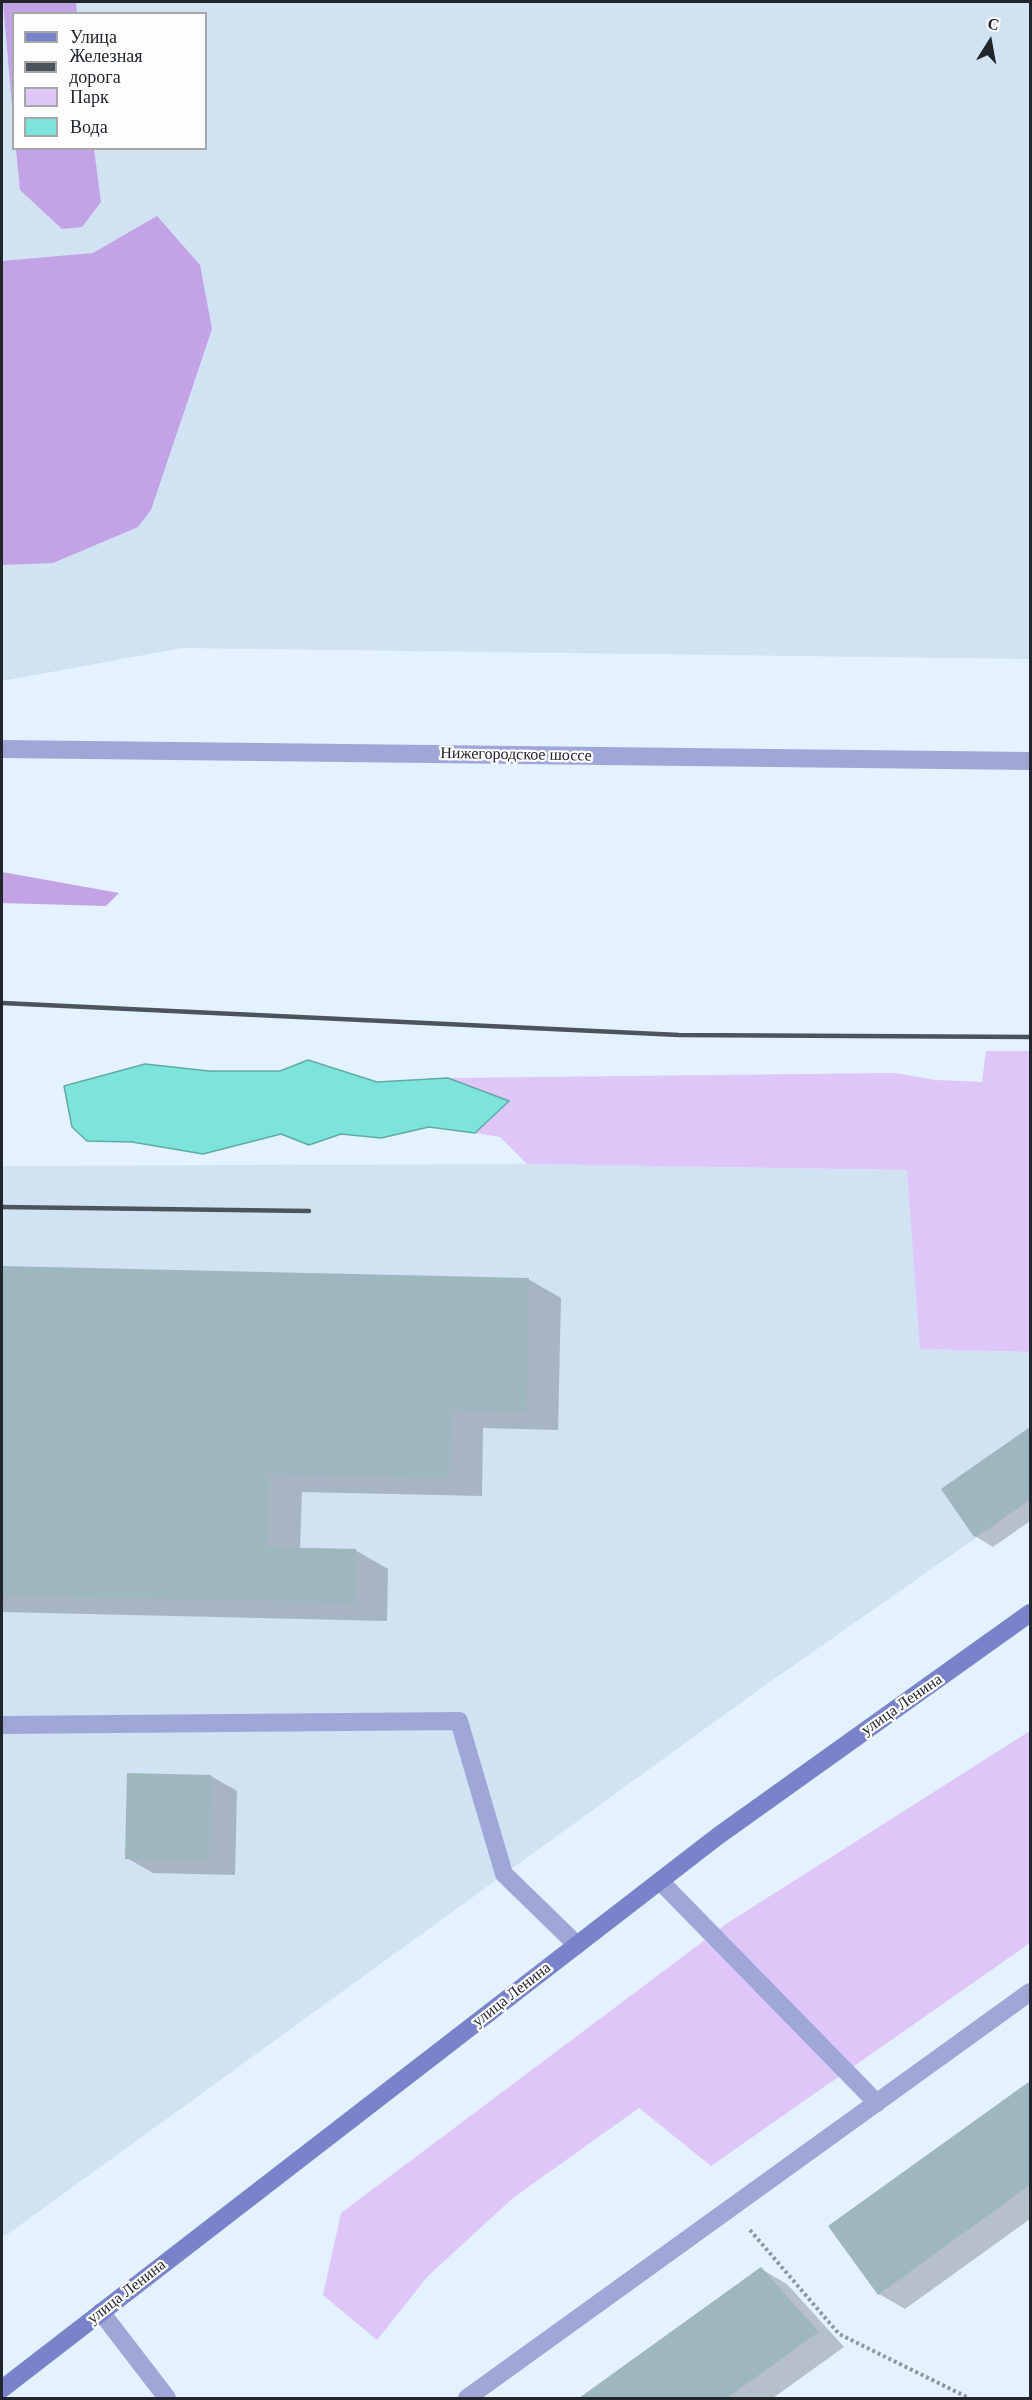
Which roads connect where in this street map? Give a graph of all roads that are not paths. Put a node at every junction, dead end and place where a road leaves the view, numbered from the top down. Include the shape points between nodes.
1 (2, 749) edge
2 (1030, 761) edge
3 (1030, 1613) edge
4 (2, 1725) edge
5 (660, 1881) junction
6 (577, 1945) junction
7 (1030, 1992) edge
8 (877, 2103) junction
9 (101, 2312) junction
10 (2, 2389) edge
11 (167, 2398) edge
12 (467, 2398) edge

1 - 2 street, Нижегородское шоссе
3 - 5 main road, улица Ленина
4 - 6 street via 459,1722 504,1874
5 - 6 main road, улица Ленина
5 - 8 street
6 - 9 main road, улица Ленина
7 - 8 street
8 - 12 street
9 - 10 main road, улица Ленина
9 - 11 street

